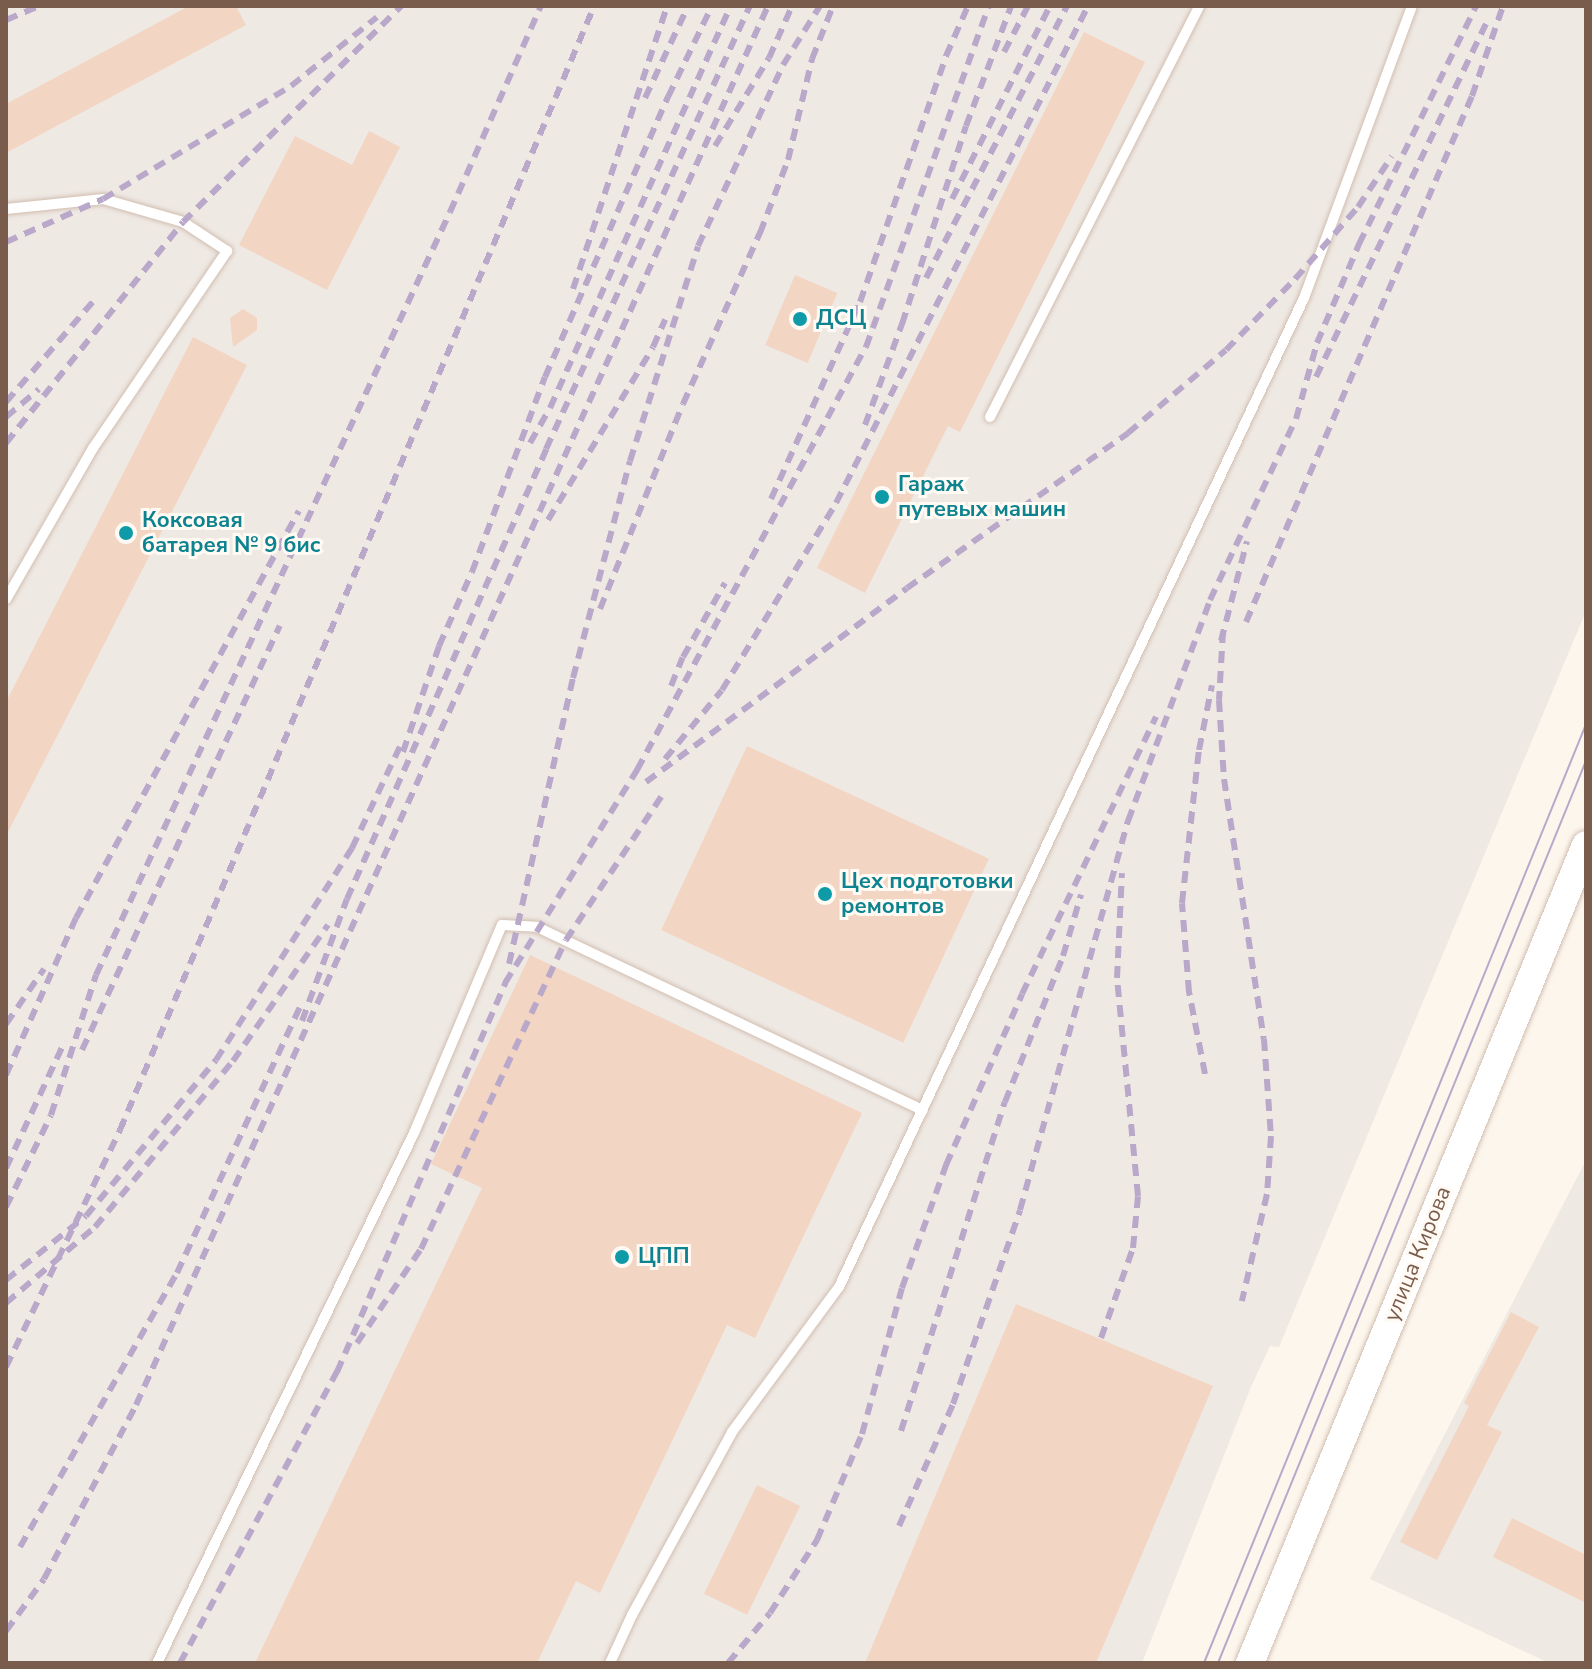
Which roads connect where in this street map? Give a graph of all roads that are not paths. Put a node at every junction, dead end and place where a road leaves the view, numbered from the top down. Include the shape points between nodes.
1 (1199, 6) edge
2 (1412, 6) edge
3 (6, 209) edge
4 (990, 417) dead end
5 (6, 599) edge
6 (1586, 845) edge
7 (923, 1110) junction
8 (157, 1663) edge
9 (610, 1663) edge
10 (1250, 1663) edge

1 - 4 lane
2 - 7 lane via 1304,298
3 - 5 lane via 103,199 183,222 227,251 93,448
6 - 10 main road, улица Кирова
7 - 8 lane via 537,927 502,925 414,1133
7 - 9 lane via 839,1287 732,1432

